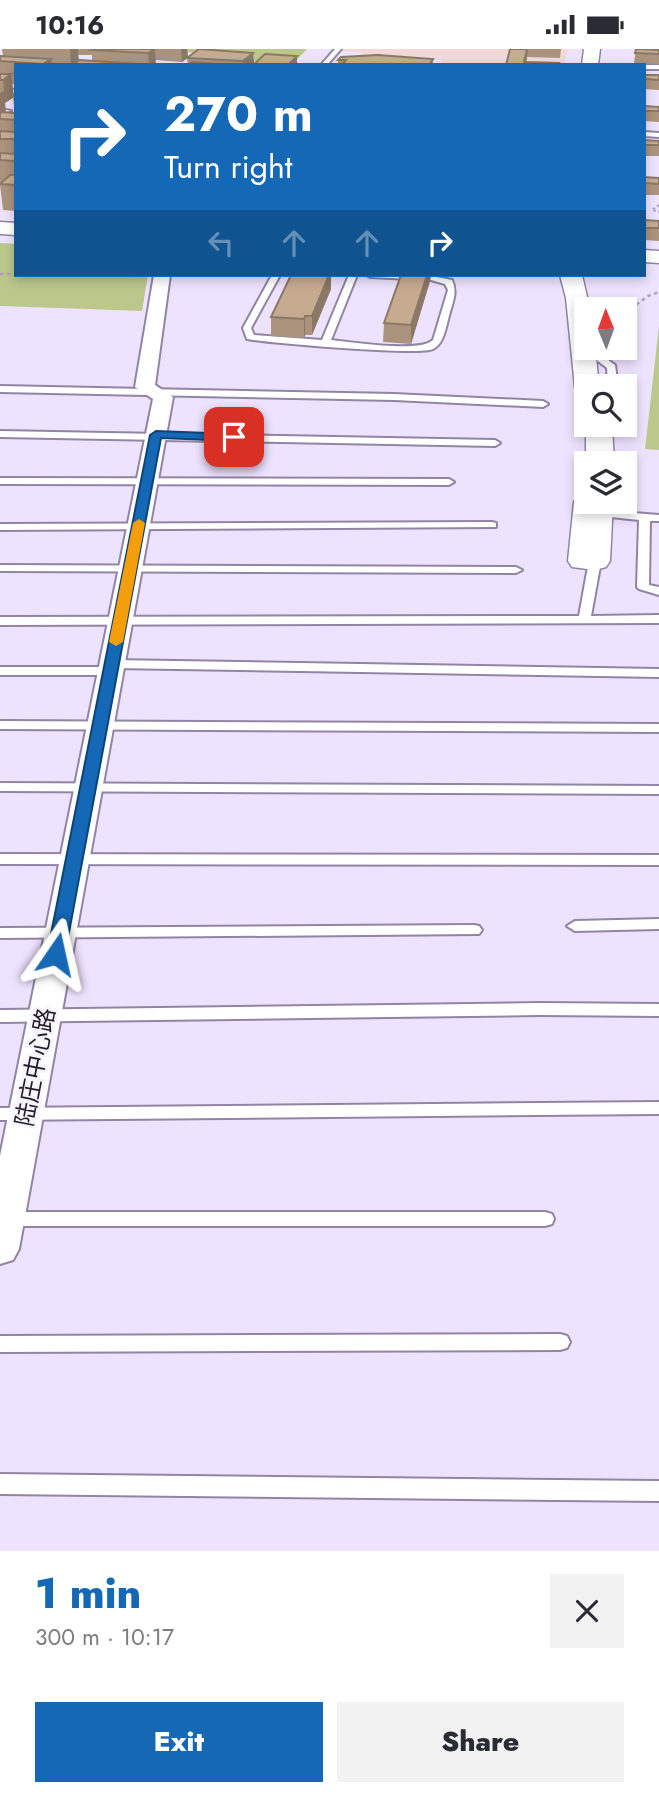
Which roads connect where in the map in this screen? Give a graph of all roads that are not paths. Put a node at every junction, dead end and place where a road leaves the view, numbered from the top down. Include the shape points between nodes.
1 (338, 49) edge
2 (326, 63) edge
3 (162, 277) edge
4 (275, 277) edge
5 (352, 277) edge
6 (411, 277) edge
7 (571, 277) edge
8 (585, 277) edge
9 (588, 297) edge
10 (325, 344) junction
11 (586, 374) edge
12 (0, 389) edge
13 (154, 392) junction
14 (543, 404) dead end
15 (0, 434) edge
16 (156, 435) junction
17 (495, 443) dead end
18 (0, 481) edge
19 (147, 481) junction
20 (449, 482) dead end
21 (592, 514) edge
22 (629, 514) edge
23 (645, 517) junction
24 (659, 518) edge
25 (492, 525) dead end
26 (0, 527) edge
27 (138, 527) junction
28 (594, 561) joint
29 (0, 568) edge
30 (131, 568) junction
31 (516, 570) dead end
32 (659, 591) edge
33 (584, 619) junction
34 (659, 619) edge
35 (121, 620) junction
36 (0, 621) edge
37 (111, 668) junction
38 (0, 671) edge
39 (659, 673) edge
40 (0, 725) edge
41 (100, 725) junction
42 (659, 728) edge
43 (88, 786) junction
44 (0, 787) edge
45 (659, 790) edge
46 (0, 859) edge
47 (74, 859) junction
48 (659, 860) edge
49 (659, 925) edge
50 (575, 926) dead end
51 (474, 930) dead end
52 (0, 933) edge
53 (60, 933) junction
54 (659, 1010) edge
55 (0, 1016) edge
56 (45, 1016) junction
57 (659, 1108) edge
58 (13, 1114) edge
59 (3, 1219) edge
60 (545, 1219) dead end
61 (0, 1249) edge
62 (559, 1342) dead end
63 (0, 1344) edge
64 (0, 1484) edge
65 (659, 1492) edge

1 - 2 lane
3 - 13 street, 陆庄中心路 via 145,387
4 - 10 lane via 247,333 256,339
5 - 10 lane
6 - 10 lane via 453,285 438,341 414,349
7 - 11 street
8 - 9 street
12 - 13 lane
13 - 14 lane
13 - 16 street, 陆庄中心路 via 163,397
15 - 16 lane
16 - 17 lane
16 - 19 street, 陆庄中心路
18 - 19 lane
19 - 20 lane
19 - 27 street, 陆庄中心路
21 - 28 street via 583,561
22 - 23 lane
23 - 24 lane
23 - 32 lane via 643,587
25 - 27 lane
26 - 27 lane
27 - 30 street, 陆庄中心路
28 - 33 lane
29 - 30 lane
30 - 31 lane
30 - 35 street, 陆庄中心路
33 - 34 lane
33 - 35 lane
35 - 36 lane
35 - 37 street, 陆庄中心路
37 - 38 lane
37 - 39 lane
37 - 41 street, 陆庄中心路
40 - 41 lane
41 - 42 lane
41 - 43 street, 陆庄中心路
43 - 44 lane
43 - 45 lane
43 - 47 street, 陆庄中心路
46 - 47 lane
47 - 48 lane
47 - 53 street, 陆庄中心路
49 - 50 lane
51 - 53 lane
52 - 53 lane
53 - 56 street, 陆庄中心路
54 - 56 lane
55 - 56 lane
56 - 58 street, 陆庄中心路
57 - 58 lane
58 - 59 street, 陆庄中心路
59 - 60 lane
59 - 61 street, 陆庄中心路
62 - 63 lane
64 - 65 lane

